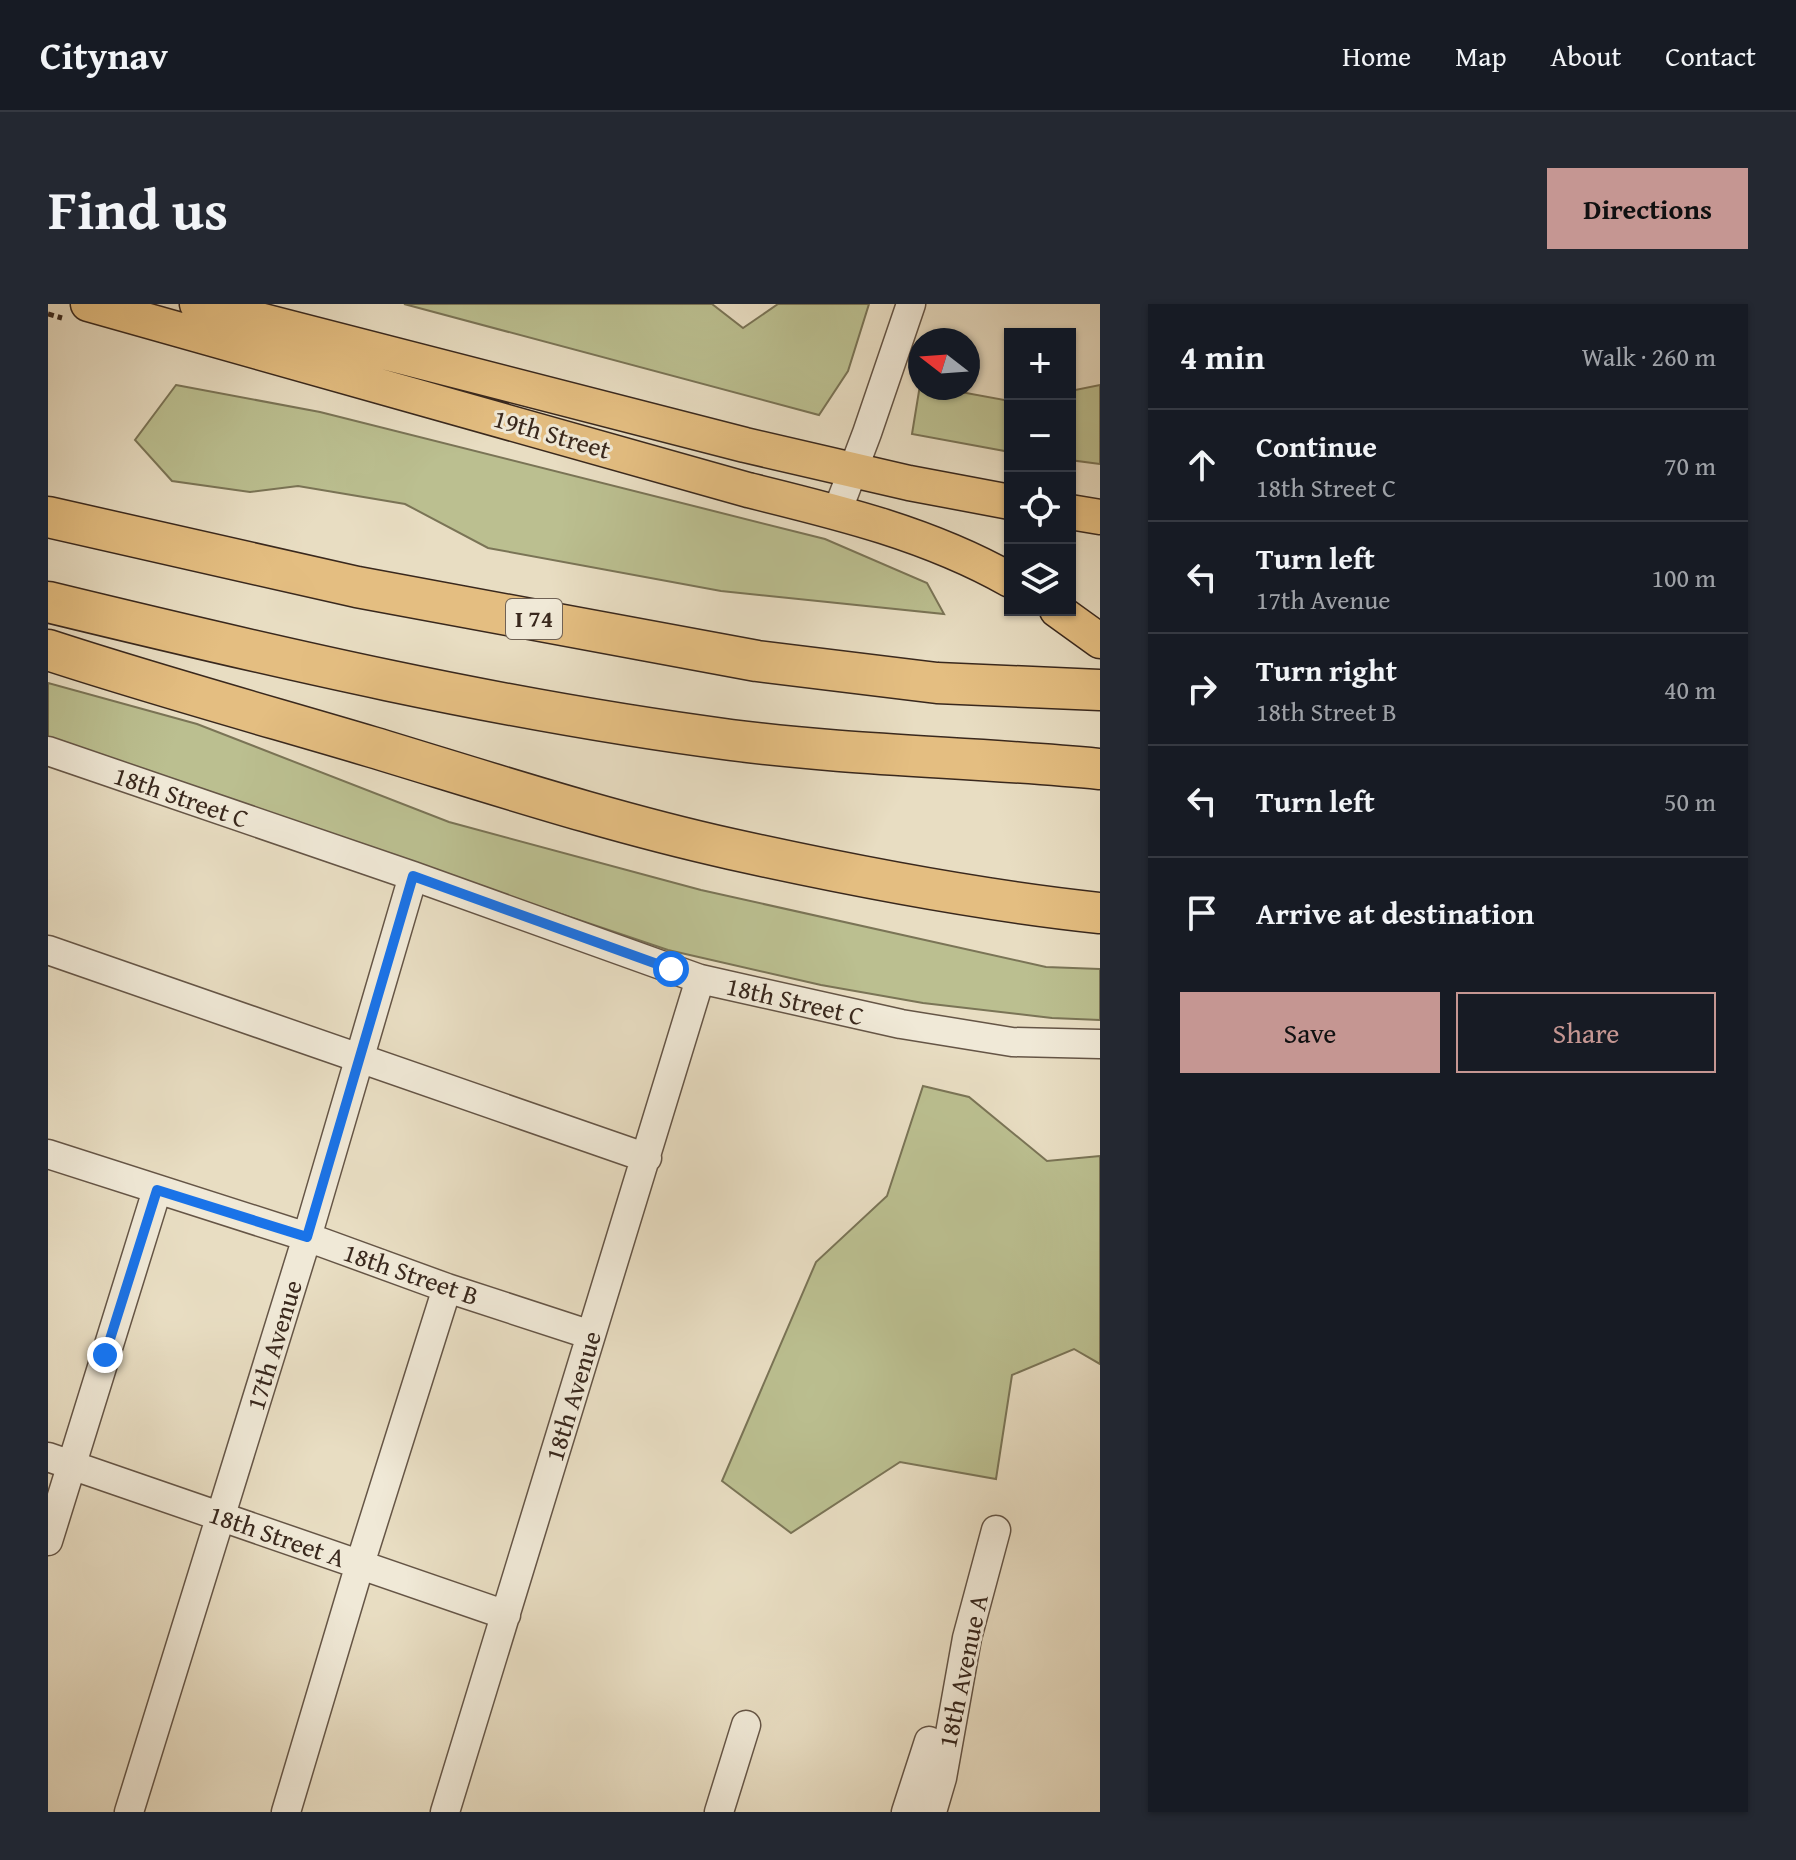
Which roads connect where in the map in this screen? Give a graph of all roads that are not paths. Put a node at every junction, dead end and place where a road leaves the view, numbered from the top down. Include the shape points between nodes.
1 (88, 304) edge
2 (197, 304) edge
3 (911, 304) edge
4 (854, 471) junction
5 (1004, 501) edge
6 (837, 512) junction
7 (1076, 513) edge
8 (48, 517) edge
9 (1100, 517) edge
10 (1004, 577) edge
11 (48, 602) edge
12 (1065, 616) edge
13 (1100, 641) edge
14 (48, 650) edge
15 (1100, 680) edge
16 (1026, 688) junction
17 (1100, 690) edge
18 (48, 751) edge
19 (1100, 769) edge
20 (413, 876) junction
21 (1100, 913) edge
22 (48, 950) edge
23 (700, 979) junction
24 (1100, 1044) edge
25 (359, 1058) junction
26 (48, 1154) edge
27 (647, 1158) junction
28 (157, 1190) junction
29 (307, 1237) junction
30 (447, 1288) junction
31 (591, 1335) junction
32 (59, 1461) edge
33 (221, 1516) junction
34 (996, 1530) dead end
35 (48, 1541) edge
36 (360, 1564) junction
37 (506, 1615) junction
38 (746, 1725) dead end
39 (929, 1741) dead end
40 (129, 1812) edge
41 (286, 1812) edge
42 (445, 1812) edge
43 (719, 1812) edge
44 (906, 1812) edge
45 (932, 1812) edge

1 - 6 main road, 19th Street
2 - 4 main road, 19th Street
3 - 4 street
4 - 5 main road, 19th Street
4 - 6 street
6 - 10 main road, 19th Street via 922,540
7 - 9 main road
8 - 16 highway, I 74 via 357,587 757,661
11 - 19 highway via 382,681 716,738
12 - 13 main road
14 - 21 highway via 157,686 730,849 925,888
15 - 16 highway
16 - 17 highway, I 74
18 - 20 street, 18th Street C
20 - 23 street, 18th Street C
20 - 25 street, 17th Avenue
22 - 25 street
23 - 24 street, 18th Street C via 901,1024 1012,1042
23 - 27 street, 18th Avenue
25 - 27 street
25 - 29 street, 17th Avenue
26 - 28 street, 18th Street B
27 - 31 street, 18th Avenue
28 - 29 street, 18th Street B
28 - 32 street
29 - 30 street, 18th Street B
29 - 33 street, 17th Avenue
30 - 31 street, 18th Street B
30 - 36 street
31 - 37 street, 18th Avenue
32 - 33 street, 18th Street A
32 - 35 street
33 - 36 street, 18th Street A
33 - 40 street, 17th Avenue
34 - 45 street, 18th Avenue A via 967,1638
36 - 37 street, 18th Street A
36 - 41 street
37 - 42 street, 18th Avenue
38 - 43 street
39 - 44 street

